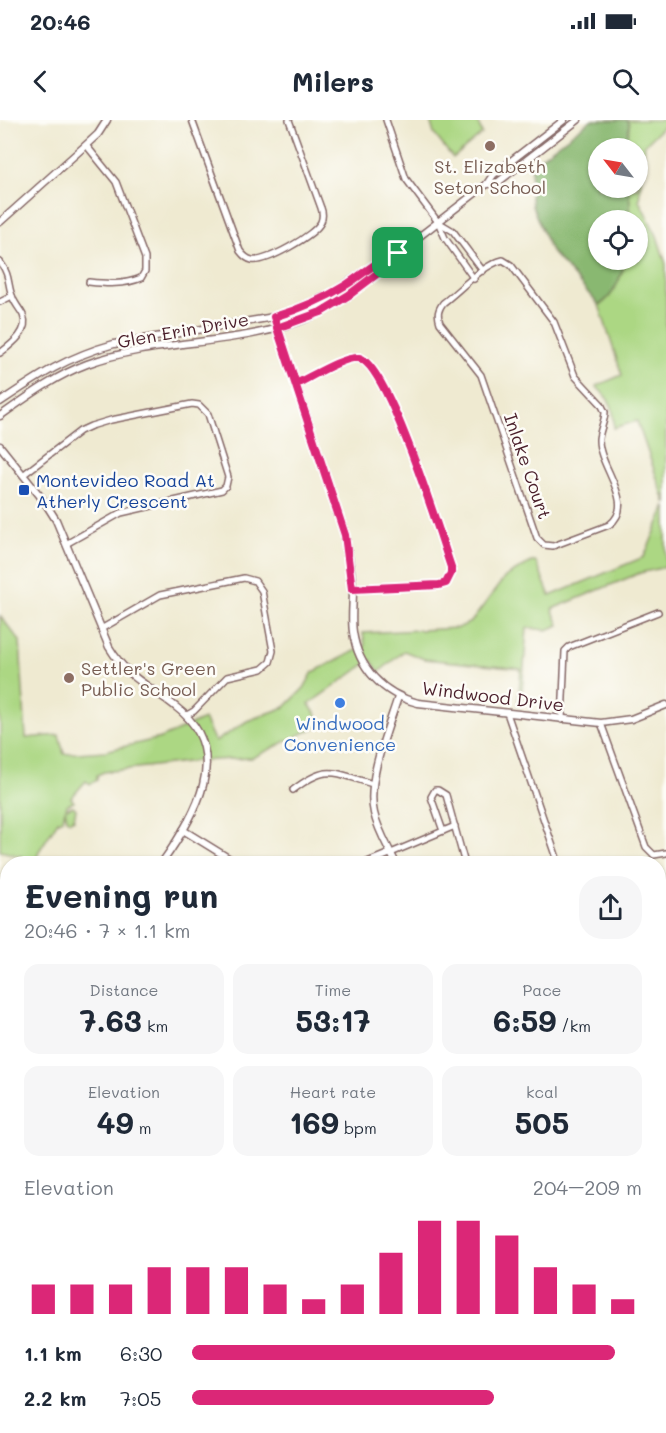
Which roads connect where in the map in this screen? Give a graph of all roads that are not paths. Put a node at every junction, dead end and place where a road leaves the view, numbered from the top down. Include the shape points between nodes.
1 (107, 120) edge
2 (192, 120) edge
3 (289, 120) edge
4 (386, 120) edge
5 (564, 120) edge
6 (578, 120) edge
7 (546, 134) junction
8 (551, 141) junction
9 (86, 145) junction
10 (487, 184) junction
11 (0, 222) edge
12 (438, 222) junction
13 (398, 253) junction
14 (0, 262) edge
15 (483, 271) junction
16 (474, 279) junction
17 (89, 282) dead end
18 (12, 296) junction
19 (0, 302) edge
20 (274, 317) junction
21 (277, 328) junction
22 (0, 353) edge
23 (296, 384) junction
24 (0, 402) edge
25 (0, 416) edge
26 (0, 446) edge
27 (23, 475) junction
28 (66, 544) junction
29 (352, 589) junction
30 (658, 612) dead end
31 (101, 629) junction
32 (398, 697) junction
33 (666, 705) edge
34 (507, 712) junction
35 (187, 715) junction
36 (562, 720) junction
37 (601, 723) junction
38 (373, 784) junction
39 (292, 790) dead end
40 (455, 826) junction
41 (183, 830) junction
42 (443, 831) junction
43 (391, 853) junction
44 (666, 853) edge
45 (166, 856) edge
46 (225, 856) edge
47 (384, 856) edge
48 (392, 856) edge
49 (463, 856) edge
50 (556, 856) edge

1 - 9 street
2 - 3 street via 240,251 252,260 260,260 302,240 322,219
4 - 12 street via 406,179
5 - 7 street, Glen Erin Drive
6 - 8 street, Glen Erin Drive
7 - 8 street
7 - 10 street, Glen Erin Drive via 493,174
8 - 10 street, Glen Erin Drive via 497,183
9 - 11 street
9 - 17 street via 116,182 145,262 141,278 134,281 111,285
10 - 12 street, Glen Erin Drive
12 - 13 street, Glen Erin Drive
12 - 15 street via 453,231
12 - 16 street via 444,238
13 - 20 street, Glen Erin Drive via 317,301
13 - 21 street, Glen Erin Drive via 394,261 334,304 309,318
14 - 18 street
15 - 16 street, Inlake Court
15 - 16 street, Inlake Court via 503,260 511,265 554,322 575,376 605,411 599,438 601,453 621,507 616,520 609,525 553,546 544,545 537,538 481,375 438,316 443,303
18 - 19 street
18 - 22 street via 23,316 23,331
20 - 21 street, Windwood Drive
20 - 24 street, Glen Erin Drive via 114,344 77,355
21 - 23 street, Windwood Drive
21 - 25 street, Glen Erin Drive via 86,364
23 - 29 street, Windwood Drive via 345,535
23 - 29 street via 346,359 359,358 368,364 399,417 451,567 446,583 439,585
26 - 27 street
27 - 28 street via 51,510
27 - 28 street via 80,431 99,423 192,404 208,414 228,477 222,490 121,513
28 - 31 street
29 - 32 street, Windwood Drive via 352,630 359,654 376,681
30 - 36 street via 566,651
31 - 35 street via 126,671
31 - 35 street via 171,592 244,578 255,581 262,591 273,651 270,662 262,669 227,677
32 - 34 street, Windwood Drive via 418,703
32 - 38 street
33 - 37 street, Windwood Drive via 631,719
34 - 36 street, Windwood Drive
34 - 50 street
35 - 41 street via 204,749 206,771 200,799
36 - 37 street, Windwood Drive
37 - 44 street via 646,847 654,855
38 - 39 street via 324,772
38 - 43 street via 374,813
40 - 42 street
40 - 42 street via 446,795 435,790 431,801
40 - 49 street
41 - 45 street
41 - 46 street
42 - 43 street
43 - 47 street
43 - 48 street

